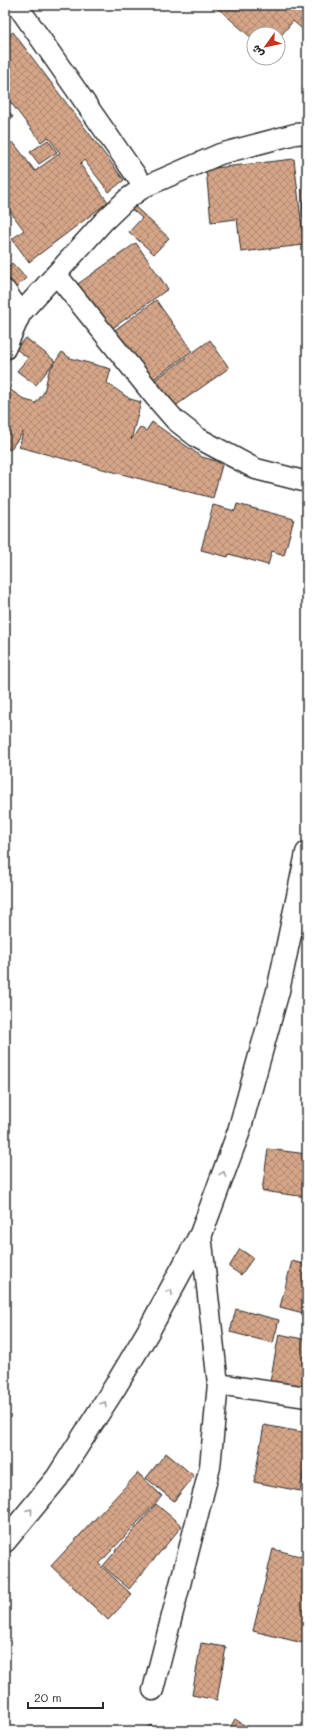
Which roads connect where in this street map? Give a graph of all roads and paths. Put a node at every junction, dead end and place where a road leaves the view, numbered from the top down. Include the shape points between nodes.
1 (17, 5) edge
2 (307, 132) edge
3 (144, 187) junction
4 (56, 274) junction
5 (5, 290) edge
6 (21, 313) junction
7 (5, 349) edge
8 (307, 482) edge
9 (307, 853) edge
10 (301, 907) edge
11 (201, 1234) junction
12 (218, 1384) junction
13 (307, 1397) edge
14 (5, 1541) edge
15 (153, 1690) dead end

1 - 3 street
2 - 3 street via 220,154
3 - 4 street via 103,222
4 - 6 street
4 - 8 street via 175,420 198,438 256,469
5 - 6 street
6 - 7 street
9 - 10 highway
11 -> 10 highway via 240,1131
11 - 12 street
14 -> 11 highway via 57,1478 149,1330
12 - 13 street
12 - 15 street via 210,1467

